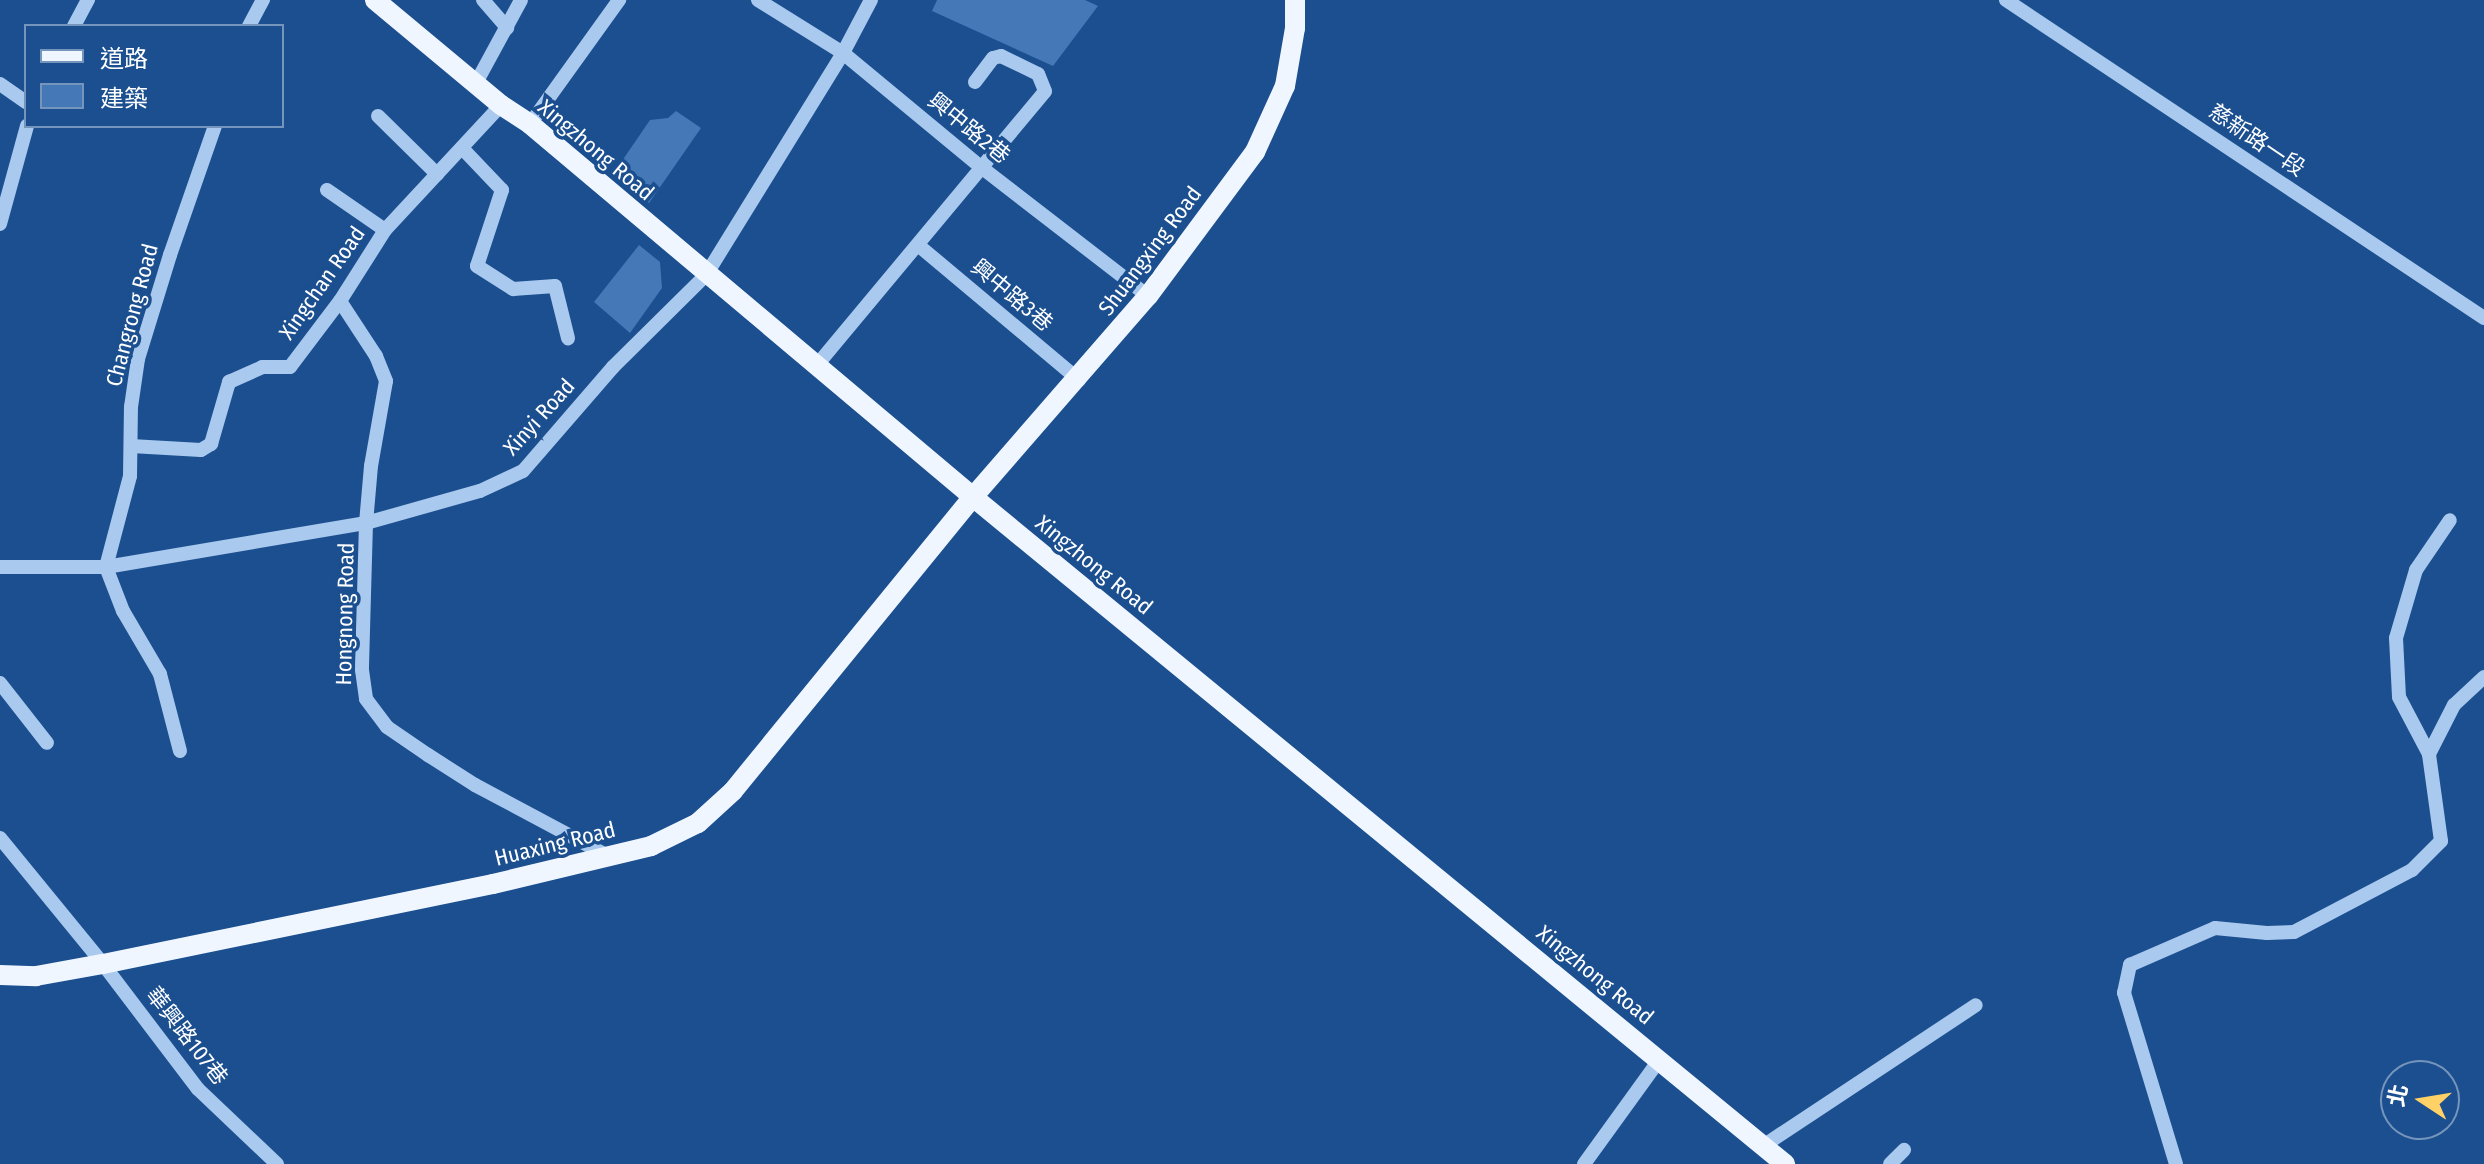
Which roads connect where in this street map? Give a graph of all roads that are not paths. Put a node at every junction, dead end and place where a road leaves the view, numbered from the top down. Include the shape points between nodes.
1 (88, 0) edge
2 (263, 0) edge
3 (375, 0) edge
4 (483, 0) edge
5 (521, 0) edge
6 (619, 0) edge
7 (758, 0) edge
8 (871, 0) edge
9 (1295, 0) edge
10 (2006, 0) edge
11 (75, 24) edge
12 (250, 24) edge
13 (507, 28) junction
14 (843, 53) junction
15 (975, 82) dead end
16 (476, 83) junction
17 (0, 84) edge
18 (24, 101) edge
19 (501, 105) junction
20 (378, 116) dead end
21 (530, 124) junction
22 (26, 128) edge
23 (214, 128) edge
24 (462, 148) junction
25 (981, 167) junction
26 (437, 174) junction
27 (327, 190) dead end
28 (0, 224) edge
29 (385, 230) junction
30 (918, 245) junction
31 (706, 275) junction
32 (1148, 296) junction
33 (340, 301) junction
34 (2484, 318) edge
35 (568, 338) dead end
36 (817, 365) junction
37 (1079, 380) junction
38 (131, 446) junction
39 (973, 497) junction
40 (2450, 520) dead end
41 (366, 523) junction
42 (0, 567) edge
43 (106, 567) junction
44 (2484, 677) edge
45 (0, 683) edge
46 (47, 743) dead end
47 (180, 751) dead end
48 (2429, 754) junction
49 (0, 838) edge
50 (608, 856) junction
51 (103, 964) junction
52 (0, 975) edge
53 (1976, 1005) dead end
54 (1660, 1059) junction
55 (1763, 1146) junction
56 (1904, 1150) dead end
57 (277, 1164) edge
58 (1584, 1164) edge
59 (1785, 1164) edge
60 (1890, 1164) edge
61 (2176, 1164) edge

1 - 11 street
2 - 12 street
3 - 16 main road, Xingzhong Road
4 - 13 street
5 - 13 street
6 - 21 street
7 - 14 street, 興中路2巷
8 - 14 street, Xinyi Road
9 - 32 main road, Shuangxing Road via 1285,86 1255,152
10 - 34 street, 慈新路一段
13 - 16 street
14 - 25 street, 興中路2巷
14 - 31 street, Xinyi Road
15 - 25 street via 993,58 1001,56 1038,74 1045,91
16 - 19 main road, Xingzhong Road
17 - 18 street
19 - 21 main road, Xingzhong Road
19 - 24 street, Xingchan Road
20 - 26 street
21 - 31 main road, Xingzhong Road
22 - 28 street
23 - 38 street, Changrong Road via 138,359
24 - 26 street, Xingchan Road
24 - 35 street via 502,190 477,266 513,289 555,286
25 - 30 street
25 - 32 street, 興中路2巷
26 - 29 street, Xingchan Road
27 - 29 street
29 - 33 street, Xingchan Road
30 - 36 street
30 - 37 street, 興中路3巷
31 - 36 main road, Xingzhong Road
31 - 41 street, Xinyi Road via 613,367 523,471 480,491
32 - 37 main road, Shuangxing Road
33 - 38 street, Xingchan Road via 290,367 262,367 229,382 211,444 201,450
33 - 41 street, Hongnong Road via 386,381
36 - 39 main road, Xingzhong Road
37 - 39 main road, Shuangxing Road
38 - 43 street, Changrong Road via 130,476
39 - 50 main road, Huaxing Road via 733,791 698,823 651,846
39 - 54 main road, Xingzhong Road
40 - 48 street via 2416,570 2396,638 2399,697
41 - 43 street, Xinyi Road
41 - 50 street, Hongnong Road via 366,699 387,727 428,755
42 - 43 street, Xinyi Road
43 - 47 street via 123,611 160,674
44 - 48 street via 2454,705
45 - 46 street
48 - 61 street via 2441,841 2412,870 2294,932 2215,928 2130,965 2124,993
49 - 51 street, 華興路107巷
50 - 51 main road, Huaxing Road
51 - 52 main road, Huaxing Road via 36,976
51 - 57 street, 華興路107巷 via 198,1089
53 - 55 street
54 - 55 main road, Xingzhong Road
54 - 58 street
55 - 59 main road, Xingzhong Road
56 - 60 street

